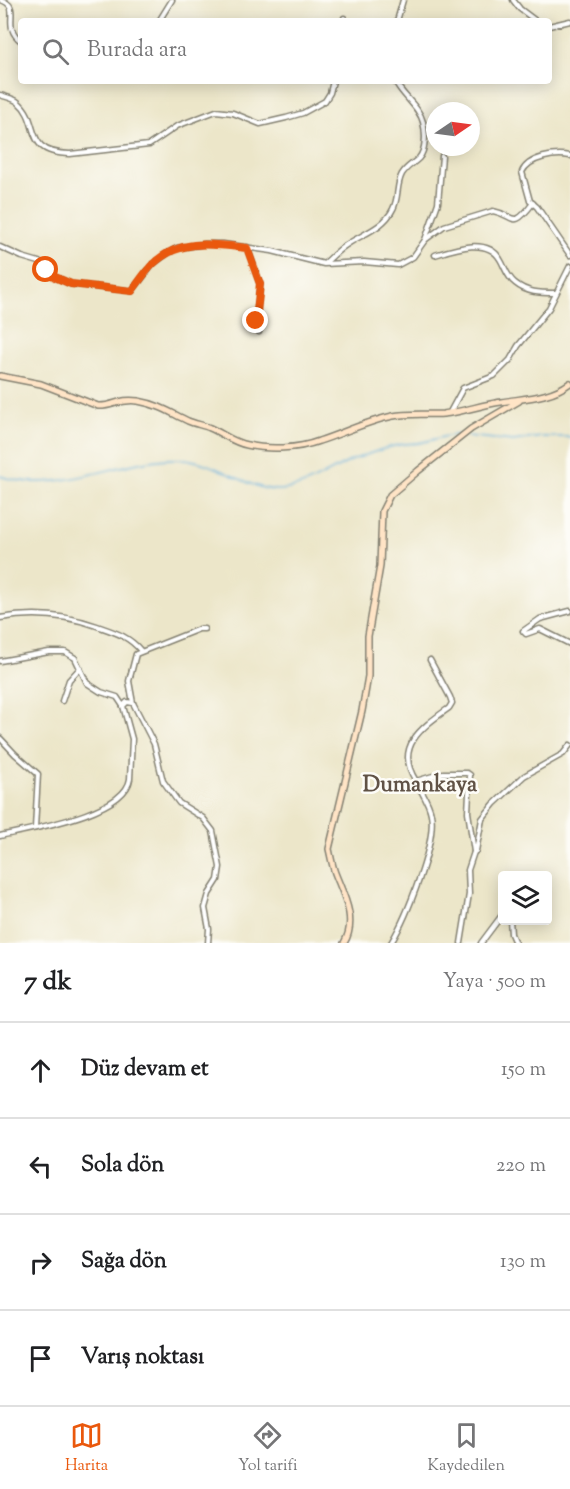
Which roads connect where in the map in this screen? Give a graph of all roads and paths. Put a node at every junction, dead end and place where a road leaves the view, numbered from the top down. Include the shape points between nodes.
1 (0, 0) edge
2 (16, 0) edge
3 (172, 0) edge
4 (403, 0) edge
5 (513, 0) edge
6 (11, 6) junction
7 (161, 18) edge
8 (398, 18) edge
9 (532, 18) edge
10 (570, 21) edge
11 (552, 25) edge
12 (18, 38) edge
13 (332, 84) edge
14 (396, 84) edge
15 (0, 94) edge
16 (442, 156) dead end
17 (570, 156) edge
18 (533, 203) junction
19 (425, 240) junction
20 (0, 247) edge
21 (247, 248) junction
22 (435, 255) dead end
23 (570, 255) edge
24 (324, 264) junction
25 (570, 266) edge
26 (555, 293) junction
27 (259, 332) dead end
28 (0, 376) edge
29 (570, 383) edge
30 (519, 401) junction
31 (450, 413) junction
32 (570, 611) edge
33 (0, 618) edge
34 (204, 629) dead end
35 (570, 644) edge
36 (141, 651) junction
37 (430, 660) dead end
38 (0, 661) edge
39 (80, 668) junction
40 (62, 700) dead end
41 (133, 703) junction
42 (123, 706) junction
43 (0, 738) edge
44 (570, 745) edge
45 (416, 781) junction
46 (35, 828) junction
47 (0, 836) edge
48 (474, 852) junction
49 (498, 920) edge
50 (510, 925) edge
51 (208, 943) edge
52 (344, 943) edge
53 (391, 943) edge
54 (461, 943) edge
55 (481, 943) edge
56 (516, 943) edge

1 - 6 street
2 - 6 street
3 - 7 street
4 - 8 street
5 - 9 street
6 - 12 street via 11,30
10 - 11 street
13 - 15 street via 325,101 291,117 260,124 230,112 216,111 177,126 149,145 70,154 43,148 20,105
14 - 24 street via 421,116 424,145 419,158 400,178 389,216
16 - 19 street via 438,203
17 - 18 street via 554,154 524,167 522,172
18 - 19 street via 519,219 493,211 482,213 444,226
18 - 23 street
19 - 24 street via 413,257 398,265
20 - 21 street via 39,262 50,274 66,282 126,291 132,291 153,264 177,248 217,243
21 - 24 street
21 - 27 street via 260,284 256,321
22 - 26 street via 462,248 490,249 517,285 533,292
25 - 26 street
26 - 31 street via 549,308 502,369 464,388
28 - 31 main road via 41,384 98,406 123,400 153,404 246,445 295,447 395,416
29 - 30 main road via 546,395
30 - 31 main road
30 - 52 main road via 471,429 426,465 390,495 382,511 380,566 368,636 368,676 329,849 349,908 350,926
32 - 35 street via 540,619 523,631 526,634 540,629
33 - 36 street via 41,614 70,617 118,632
34 - 36 street
36 - 41 street via 133,659 129,681
37 - 45 street via 452,703 411,742 408,764
38 - 39 street via 60,651 75,658
39 - 40 street via 69,680
39 - 42 street via 91,687 117,697
41 - 42 street
41 - 51 street via 154,744 163,781 180,803 207,821 213,831 220,867 205,908
42 - 46 street via 132,739 129,784 118,798 103,807
43 - 46 street via 38,774
44 - 48 street via 563,754 524,776 494,804 482,819
45 - 48 street via 443,773 470,775 468,812
45 - 53 street via 432,816 431,831 411,902
46 - 47 street
48 - 54 street via 468,870 469,894
49 - 55 street
50 - 56 street

